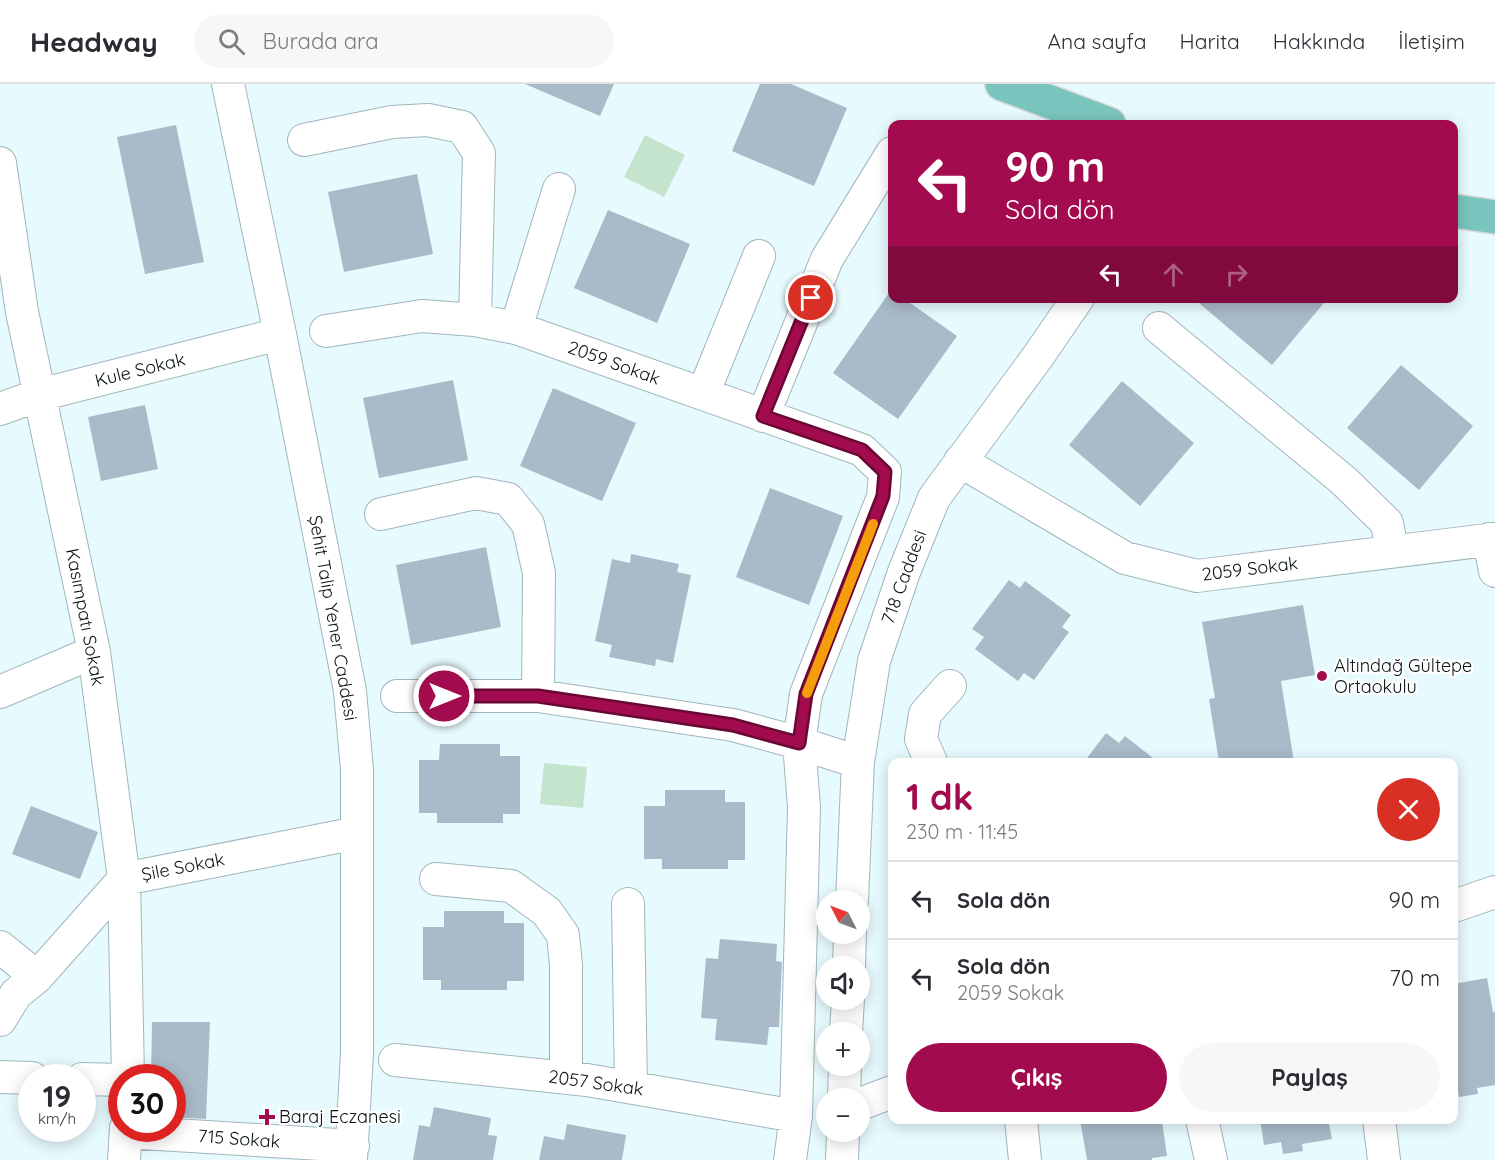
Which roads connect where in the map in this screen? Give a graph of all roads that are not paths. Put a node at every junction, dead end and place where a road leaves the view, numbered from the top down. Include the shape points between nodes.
1 (228, 84) edge
2 (1002, 84) edge
3 (1098, 120) edge
4 (304, 140) dead end
5 (888, 160) edge
6 (0, 163) edge
7 (559, 189) dead end
8 (1458, 212) edge
9 (1495, 217) edge
10 (759, 256) dead end
11 (1075, 303) edge
12 (475, 320) junction
13 (516, 328) junction
14 (1159, 328) dead end
15 (326, 331) dead end
16 (280, 334) junction
17 (703, 394) junction
18 (39, 395) junction
19 (0, 409) edge
20 (763, 416) junction
21 (960, 461) junction
22 (381, 514) dead end
23 (1492, 539) edge
24 (1392, 551) junction
25 (1495, 571) edge
26 (94, 652) junction
27 (950, 686) dead end
28 (0, 692) edge
29 (397, 696) dead end
30 (538, 696) junction
31 (799, 743) junction
32 (929, 758) edge
33 (858, 762) junction
34 (357, 833) junction
35 (123, 879) junction
36 (436, 879) dead end
37 (852, 890) edge
38 (1495, 892) edge
39 (628, 904) dead end
40 (1458, 905) edge
41 (0, 947) edge
42 (37, 976) junction
43 (0, 1020) edge
44 (395, 1060) dead end
45 (128, 1064) edge
46 (0, 1077) edge
47 (18, 1078) edge
48 (566, 1078) junction
49 (631, 1088) junction
50 (888, 1094) edge
51 (870, 1100) edge
52 (796, 1116) junction
53 (1021, 1124) edge
54 (1203, 1124) edge
55 (1379, 1124) edge
56 (160, 1142) edge
57 (843, 1142) edge
58 (352, 1153) edge
59 (790, 1160) edge
60 (842, 1160) edge
61 (1025, 1160) edge
62 (1211, 1160) edge
63 (1383, 1160) edge

1 - 16 street, Şehit Talip Yener Caddesi
2 - 3 main road
4 - 12 street via 392,122 428,120 462,127 479,153
5 - 20 street via 827,259
6 - 18 street, Kasımpatı Sokak via 22,312
7 - 13 street
8 - 9 main road
10 - 17 street
11 - 21 street, 718 Caddesi
12 - 13 street, 2059 Sokak
12 - 15 street, 2059 Sokak via 422,316
13 - 17 street, 2059 Sokak
14 - 24 street via 1344,481 1387,523
16 - 18 street, Kule Sokak
16 - 34 street, Şehit Talip Yener Caddesi via 350,691 357,770
17 - 20 street, 2059 Sokak
18 - 19 street, Kule Sokak
18 - 26 street, Kasımpatı Sokak
20 - 31 street, 2059 Sokak via 862,450 885,472 883,496 806,694
21 - 24 street, 2059 Sokak via 1125,558 1197,576
21 - 33 street, 718 Caddesi via 934,498 904,572 874,661
22 - 30 street via 476,493 508,499 528,524 539,573
23 - 24 street, 2059 Sokak
23 - 25 street
26 - 28 street
26 - 35 street, Kasımpatı Sokak
27 - 32 street via 926,714 921,739
29 - 30 street
30 - 31 street via 733,725
31 - 33 street
31 - 52 street via 804,807
33 - 37 street, 718 Caddesi
34 - 35 street, Şile Sokak
34 - 58 street, Şehit Talip Yener Caddesi via 357,1053
35 - 42 street, Şile Sokak
35 - 45 street, Kasımpatı Sokak
36 - 48 street via 511,886 547,912 563,934 567,965
38 - 40 street
39 - 49 street
41 - 42 street
42 - 43 street, Şile Sokak via 16,994
44 - 48 street, 2057 Sokak
46 - 47 street
48 - 49 street, 2057 Sokak
49 - 52 street, 2057 Sokak
50 - 51 street
52 - 59 street
53 - 61 street
54 - 62 street
55 - 63 street
56 - 58 street, 715 Sokak
57 - 60 street

